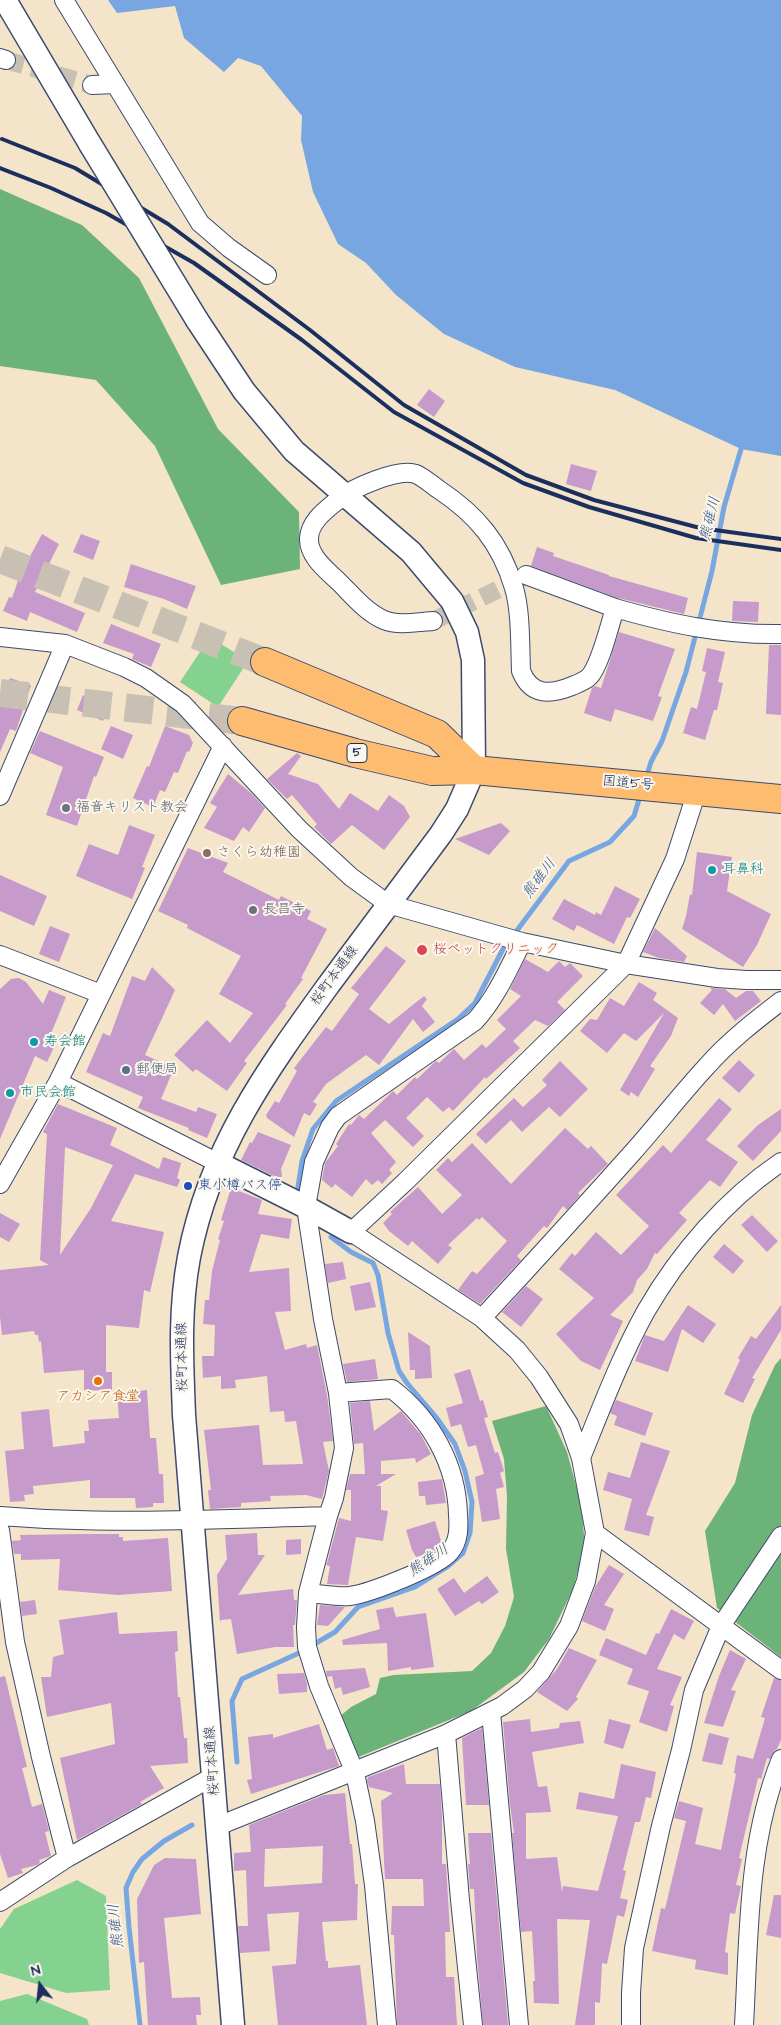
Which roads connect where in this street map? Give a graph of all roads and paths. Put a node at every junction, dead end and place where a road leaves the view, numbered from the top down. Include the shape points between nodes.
1 (5, 0) edge
2 (64, 0) edge
3 (115, 84) junction
4 (92, 85) tunnel mouth
5 (267, 275) dead end
6 (344, 495) junction
7 (526, 576) dead end
8 (615, 608) junction
9 (433, 621) tunnel mouth
10 (781, 634) edge
11 (0, 637) edge
12 (65, 644) junction
13 (265, 662) tunnel mouth
14 (242, 721) tunnel mouth
15 (223, 746) junction
16 (474, 770) junction
17 (698, 791) junction
18 (0, 796) edge
19 (781, 799) edge
20 (388, 904) junction
21 (522, 942) junction
22 (0, 955) edge
23 (626, 964) junction
24 (781, 980) edge
25 (101, 994) junction
26 (781, 1001) edge
27 (58, 1082) junction
28 (781, 1162) edge
29 (218, 1164) junction
30 (0, 1184) edge
31 (306, 1207) junction
32 (350, 1232) junction
33 (482, 1318) junction
34 (338, 1394) junction
35 (581, 1458) junction
36 (0, 1516) edge
37 (328, 1516) junction
38 (193, 1519) junction
39 (0, 1530) edge
40 (595, 1533) junction
41 (781, 1536) edge
42 (308, 1593) junction
43 (721, 1626) junction
44 (781, 1670) edge
45 (491, 1712) junction
46 (446, 1734) junction
47 (781, 1759) edge
48 (355, 1773) junction
49 (214, 1776) junction
50 (218, 1826) junction
51 (67, 1858) junction
52 (0, 1902) edge
53 (233, 2025) edge
54 (387, 2025) edge
55 (473, 2025) edge
56 (519, 2025) edge
57 (631, 2025) edge
58 (744, 2025) edge

1 - 6 street, bridge via 197,320 250,398 294,451
2 - 3 street
3 - 4 street
3 - 5 street via 200,224
6 - 8 street via 403,473 416,474 460,504 485,528 504,559 515,590 521,671 526,684 539,691 565,689 588,678 595,668
6 - 9 street via 313,524 309,538 318,563 366,608 384,620 404,623
6 - 16 street via 411,552 452,601 460,617 473,660
7 - 8 street
8 - 10 street via 699,629
11 - 12 street
12 - 15 street via 146,678 183,704
12 - 18 street
13 - 16 highway via 437,734
14 - 16 highway, 国道5号 / 5 via 432,771
15 - 20 street via 299,829 351,877
15 - 25 street
16 - 17 highway, 国道5号 / 5
16 - 20 street, 桜町本通線 via 441,834
17 - 19 highway, 国道5号 / 5
17 - 23 street via 675,859
20 - 21 street
20 - 29 street, 桜町本通線 via 273,1063 235,1125
21 - 23 street
21 - 31 street via 494,996 475,1021 338,1116 314,1162
22 - 25 street
23 - 24 street via 717,978
23 - 32 street
25 - 27 street
26 - 33 street via 750,1024 708,1064 565,1229
27 - 29 street
27 - 30 street
28 - 35 street via 730,1204 684,1254 642,1319
29 - 31 street
29 - 38 street, 桜町本通線 via 195,1232 183,1300 184,1415
31 - 32 street
31 - 34 street
32 - 33 street
33 - 35 street via 540,1377 568,1424
34 - 37 street via 344,1448
34 - 42 street via 392,1389 407,1400 439,1441 451,1469 458,1502 458,1538 450,1552 398,1581 350,1596
35 - 40 street
36 - 38 street via 48,1520
37 - 38 street
37 - 42 street
38 - 49 street, 桜町本通線
39 - 51 street via 15,1642 40,1757
40 - 43 street
40 - 45 street via 586,1582 570,1626 541,1672 525,1689
41 - 43 street
42 - 48 street via 307,1647 319,1686
43 - 44 street
43 - 57 street via 694,1690 661,1826 634,1948
45 - 46 street
45 - 56 street
46 - 48 street
46 - 55 street
47 - 58 street via 762,1814 751,1887
48 - 50 street
48 - 54 street via 374,1885
49 - 50 street, 桜町本通線
49 - 51 street
50 - 53 street, 桜町本通線
51 - 52 street

